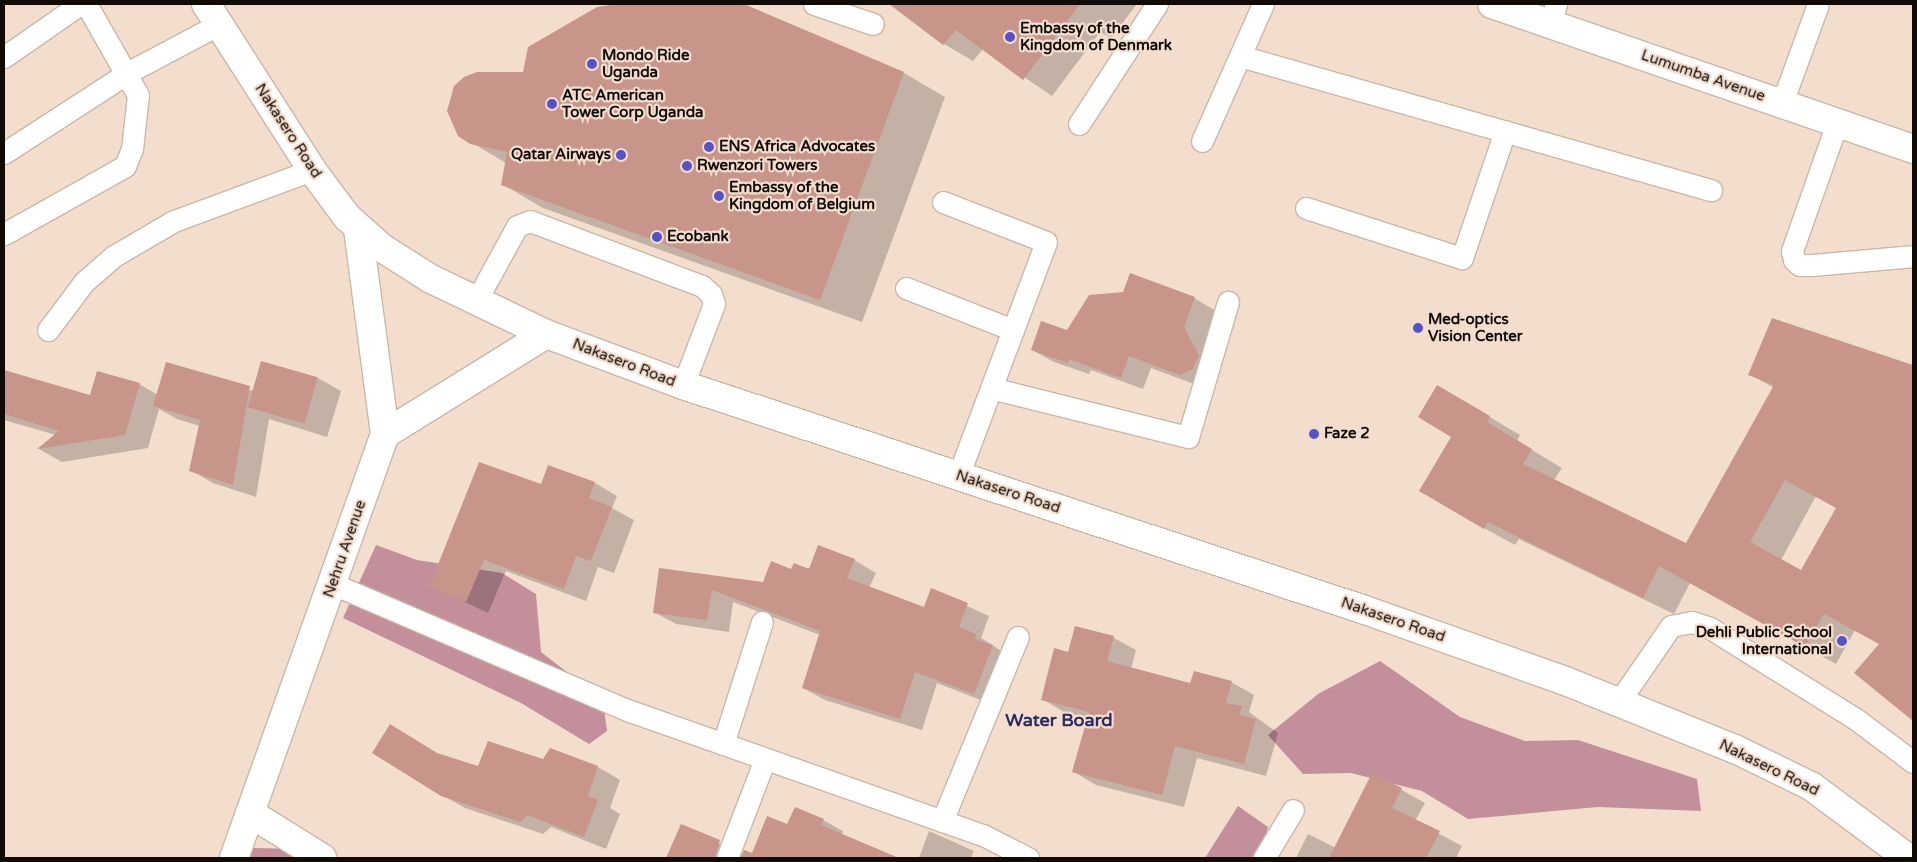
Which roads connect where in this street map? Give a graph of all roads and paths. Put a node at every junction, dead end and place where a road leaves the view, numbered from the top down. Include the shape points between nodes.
1 (80, 4) edge
2 (86, 4) edge
3 (814, 4) edge
4 (1157, 4) edge
5 (1263, 4) edge
6 (1492, 4) edge
7 (1818, 4) edge
8 (212, 10) edge
9 (1553, 14) edge
10 (873, 24) dead end
11 (1240, 56) junction
12 (4, 57) edge
13 (127, 73) junction
14 (1782, 103) junction
15 (1837, 123) junction
16 (1079, 124) dead end
17 (1505, 131) junction
18 (1202, 141) dead end
19 (1913, 149) edge
20 (4, 153) edge
21 (312, 170) junction
22 (1711, 190) dead end
23 (943, 202) dead end
24 (1306, 208) dead end
25 (358, 228) junction
26 (4, 234) edge
27 (1913, 256) edge
28 (906, 288) dead end
29 (476, 301) junction
30 (1228, 302) dead end
31 (48, 330) dead end
32 (1013, 330) junction
33 (546, 334) junction
34 (683, 386) junction
35 (991, 388) junction
36 (385, 434) junction
37 (958, 476) junction
38 (333, 584) junction
39 (762, 622) dead end
40 (1018, 637) dead end
41 (1618, 703) junction
42 (724, 744) junction
43 (765, 759) junction
44 (1913, 762) edge
45 (1293, 810) dead end
46 (250, 813) junction
47 (942, 821) junction
48 (234, 858) edge
49 (322, 858) edge
50 (728, 858) edge
51 (1028, 858) edge
52 (1264, 858) edge
53 (1908, 858) edge

1 - 12 lane
2 - 13 lane
3 - 10 lane
4 - 16 lane
5 - 11 lane
6 - 9 street, Lumumba Avenue
7 - 14 lane
8 - 13 lane
8 - 21 street, Nakasero Road
9 - 14 street, Lumumba Avenue
11 - 17 lane
11 - 18 lane
13 - 20 lane
13 - 26 lane via 138,96 132,149 125,166
14 - 15 street, Lumumba Avenue
15 - 19 street, Lumumba Avenue
15 - 27 lane via 1792,251 1794,260 1800,265 1811,265
17 - 22 lane
17 - 24 lane via 1462,258
21 - 25 street, Nakasero Road
21 - 31 lane via 174,221 114,256 84,282
23 - 32 lane via 1046,242
25 - 29 street, Nakasero Road via 406,264
25 - 36 street, Nehru Avenue
28 - 32 lane
29 - 33 street, Nakasero Road
29 - 34 lane via 517,226 530,221 702,286 711,294 714,304
30 - 35 lane via 1188,437
32 - 35 lane
33 - 34 street, Nakasero Road
33 - 36 street
34 - 37 street, Nakasero Road
35 - 37 lane
36 - 38 street, Nehru Avenue
37 - 41 street, Nakasero Road via 1365,610
38 - 42 lane via 630,711
38 - 46 street, Nehru Avenue
39 - 42 lane
40 - 47 lane
41 - 44 lane via 1671,626 1692,622 1710,628 1858,720
41 - 53 street, Nakasero Road via 1735,749 1811,786
42 - 43 lane
43 - 47 lane
43 - 50 lane
45 - 52 lane
46 - 48 street, Nehru Avenue
46 - 49 street
47 - 51 lane via 983,835

